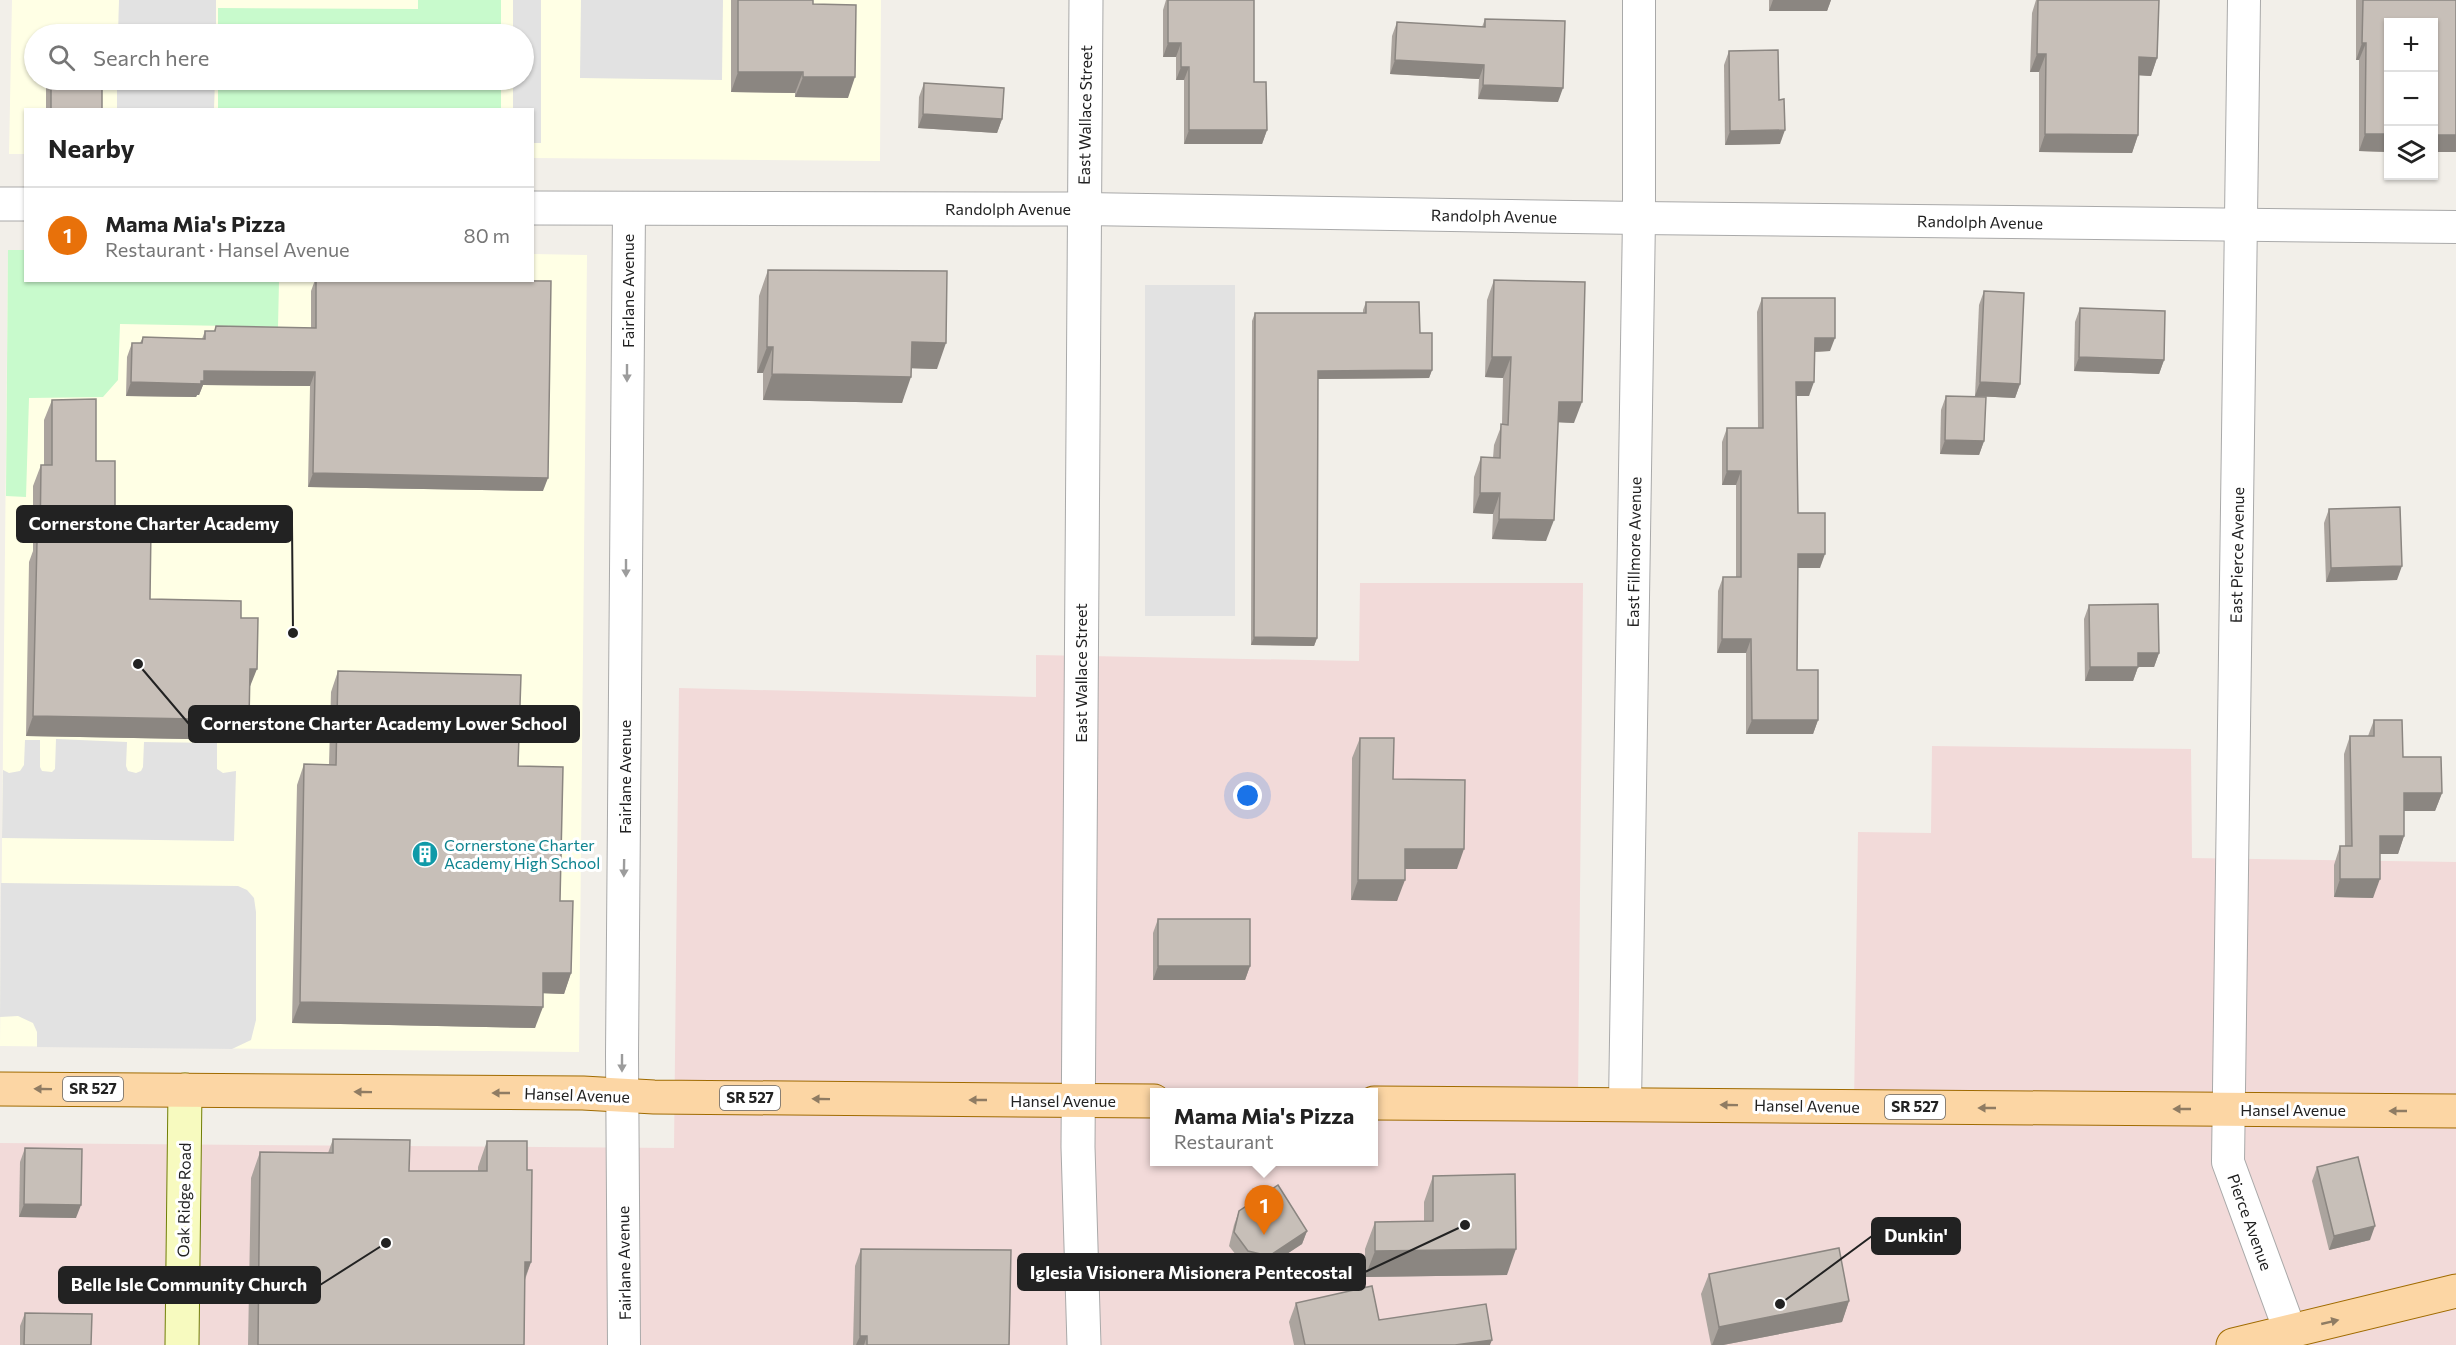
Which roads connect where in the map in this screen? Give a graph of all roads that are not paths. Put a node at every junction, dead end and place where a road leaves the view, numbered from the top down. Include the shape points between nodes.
1 (1086, 0) edge
2 (1639, 0) edge
3 (2244, 0) edge
4 (0, 204) edge
5 (24, 204) edge
6 (534, 208) edge
7 (629, 209) junction
8 (1084, 209) junction
9 (1639, 218) junction
10 (2242, 225) junction
11 (2456, 226) edge
12 (0, 1089) edge
13 (185, 1090) junction
14 (622, 1096) junction
15 (1079, 1101) junction
16 (1150, 1101) edge
17 (1378, 1103) edge
18 (1625, 1104) junction
19 (2229, 1110) junction
20 (2456, 1111) edge
21 (2456, 1291) edge
22 (2290, 1331) junction
23 (182, 1345) edge
24 (624, 1345) edge
25 (1084, 1345) edge
26 (2233, 1345) edge

1 - 8 street, East Wallace Street
2 - 9 street, East Fillmore Avenue
3 - 10 street, East Pierce Avenue
4 - 5 street
6 - 7 street, Randolph Avenue
7 - 8 street, Randolph Avenue
7 -> 14 street, Fairlane Avenue
8 - 9 street, Randolph Avenue
8 - 15 street, East Wallace Street
9 - 10 street, Randolph Avenue
9 - 18 street, East Fillmore Avenue
10 - 11 street, Randolph Avenue
10 - 19 street, East Pierce Avenue
13 -> 12 main road, Hansel Avenue / SR 527
14 -> 13 main road, Hansel Avenue / SR 527
13 - 23 main road, Oak Ridge Road
15 -> 14 main road, Hansel Avenue / SR 527
14 - 24 street, Fairlane Avenue
15 - 16 main road, Hansel Avenue / SR 527
15 - 25 street, East Wallace Street
17 - 18 main road, Hansel Avenue / SR 527
19 -> 18 main road, Hansel Avenue / SR 527
20 -> 19 main road, Hansel Avenue / SR 527
19 - 22 street, Pierce Avenue via 2228,1162
22 -> 21 main road
22 - 26 main road

